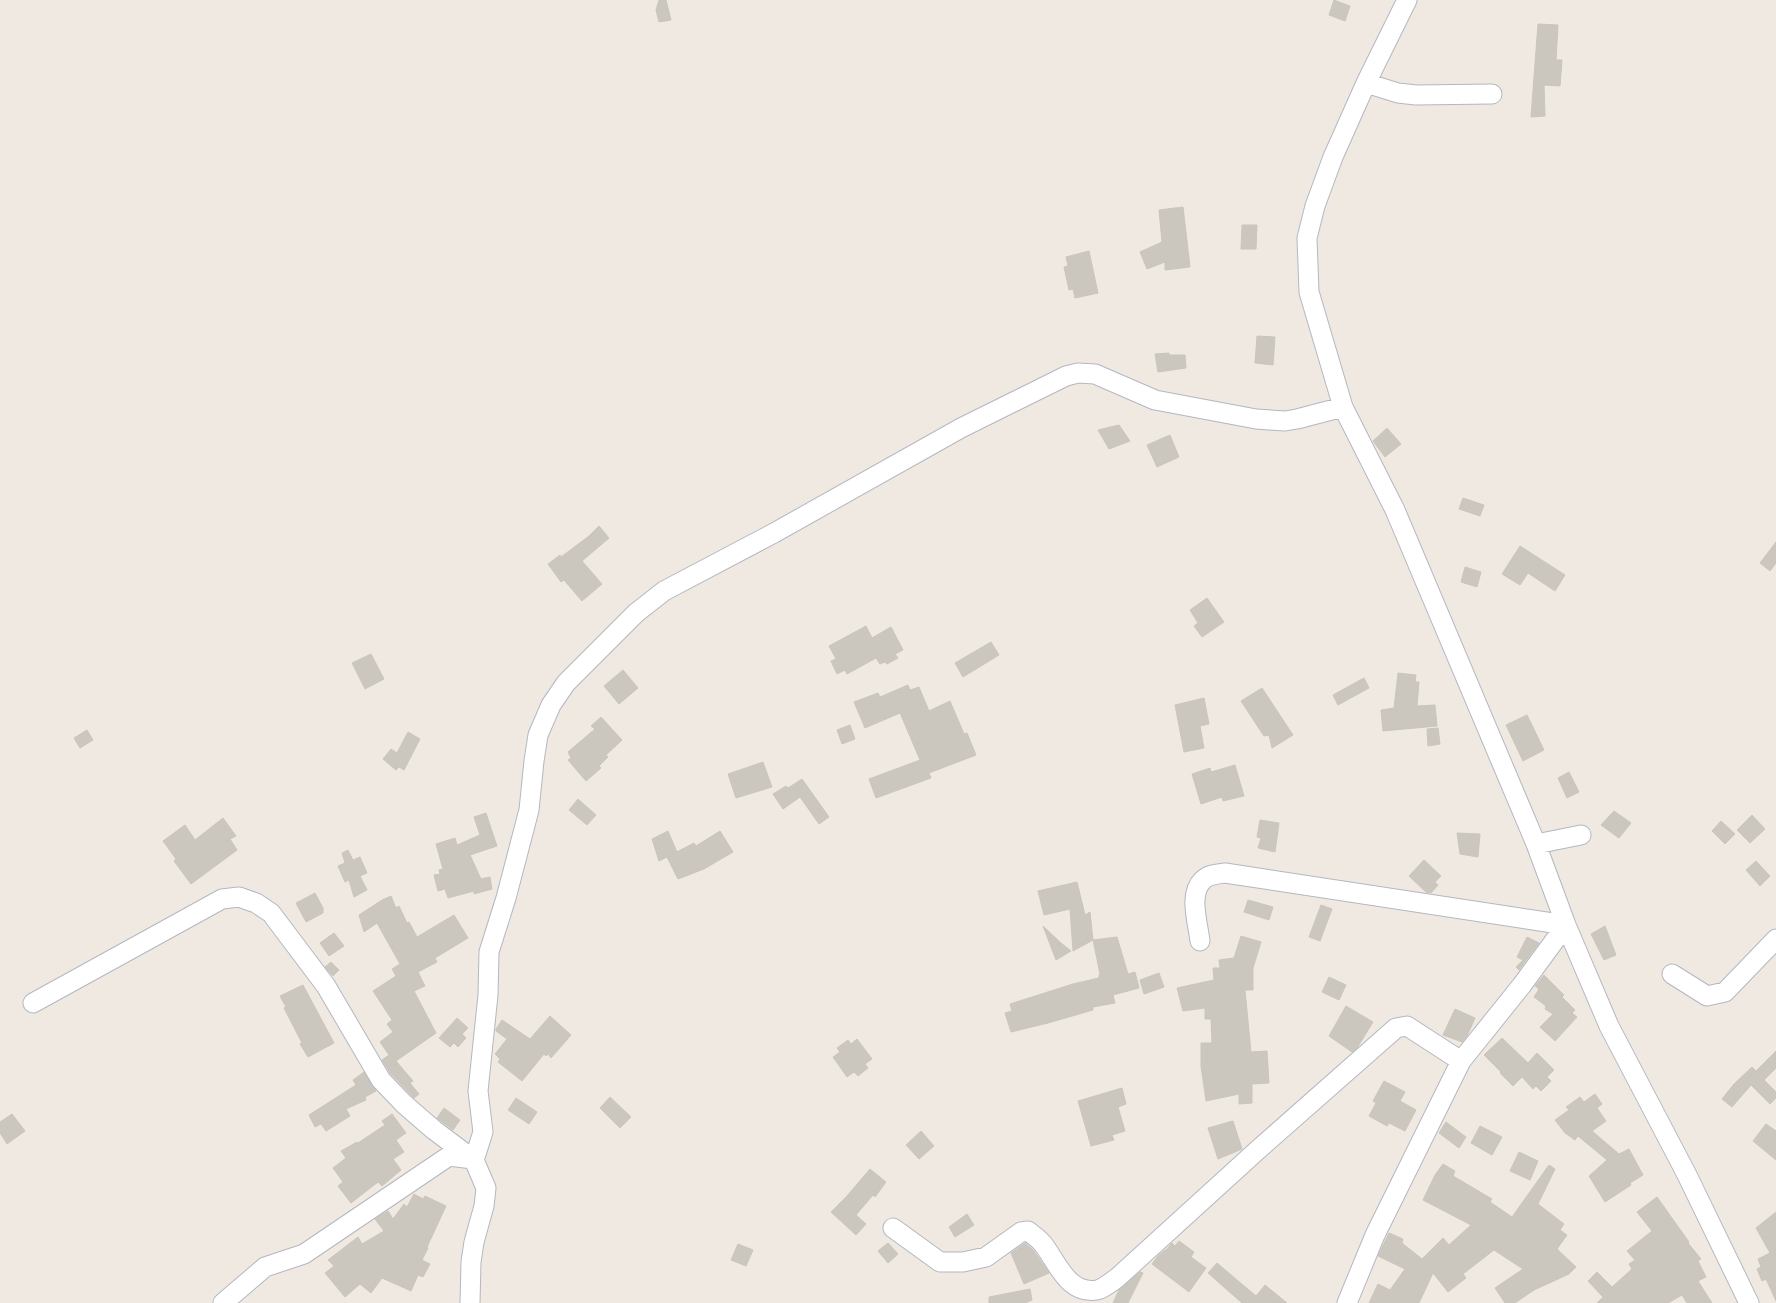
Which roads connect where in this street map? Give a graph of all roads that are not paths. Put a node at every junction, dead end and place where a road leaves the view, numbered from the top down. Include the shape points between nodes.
1 (1407, 0) edge
2 (1366, 83) junction
3 (1492, 94) dead end
4 (1343, 407) junction
5 (1581, 835) dead end
6 (1536, 844) junction
7 (1566, 925) junction
8 (1776, 939) edge
9 (1200, 941) dead end
10 (1672, 974) dead end
11 (33, 1003) dead end
12 (1461, 1060) junction
13 (474, 1160) junction
14 (893, 1228) dead end
15 (223, 1303) edge
16 (470, 1303) edge
17 (1347, 1303) edge
18 (1749, 1303) edge

1 - 2 street
2 - 3 street via 1416,95
2 - 4 street via 1332,157 1307,238 1309,292
4 - 6 street via 1395,510
4 - 13 street via 1285,421 1256,420 1155,400 1095,374 1066,376 945,437 664,591 648,603 566,683 551,705 538,735 529,810 489,952 478,1091 482,1132
5 - 6 street
6 - 7 street
7 - 9 street via 1225,873 1202,880 1196,893
7 - 12 street
7 - 18 street via 1609,1026
8 - 10 street via 1725,992 1707,996
11 - 13 street via 222,898 239,897 256,903 271,913 326,986 381,1080 434,1130
12 - 14 street via 1407,1026 1396,1028 1117,1278 1098,1290 1076,1287 1028,1231 1020,1232 986,1257 940,1262
12 - 17 street via 1375,1235
13 - 15 street via 449,1156 304,1254 265,1267
13 - 16 street via 486,1188 471,1262

